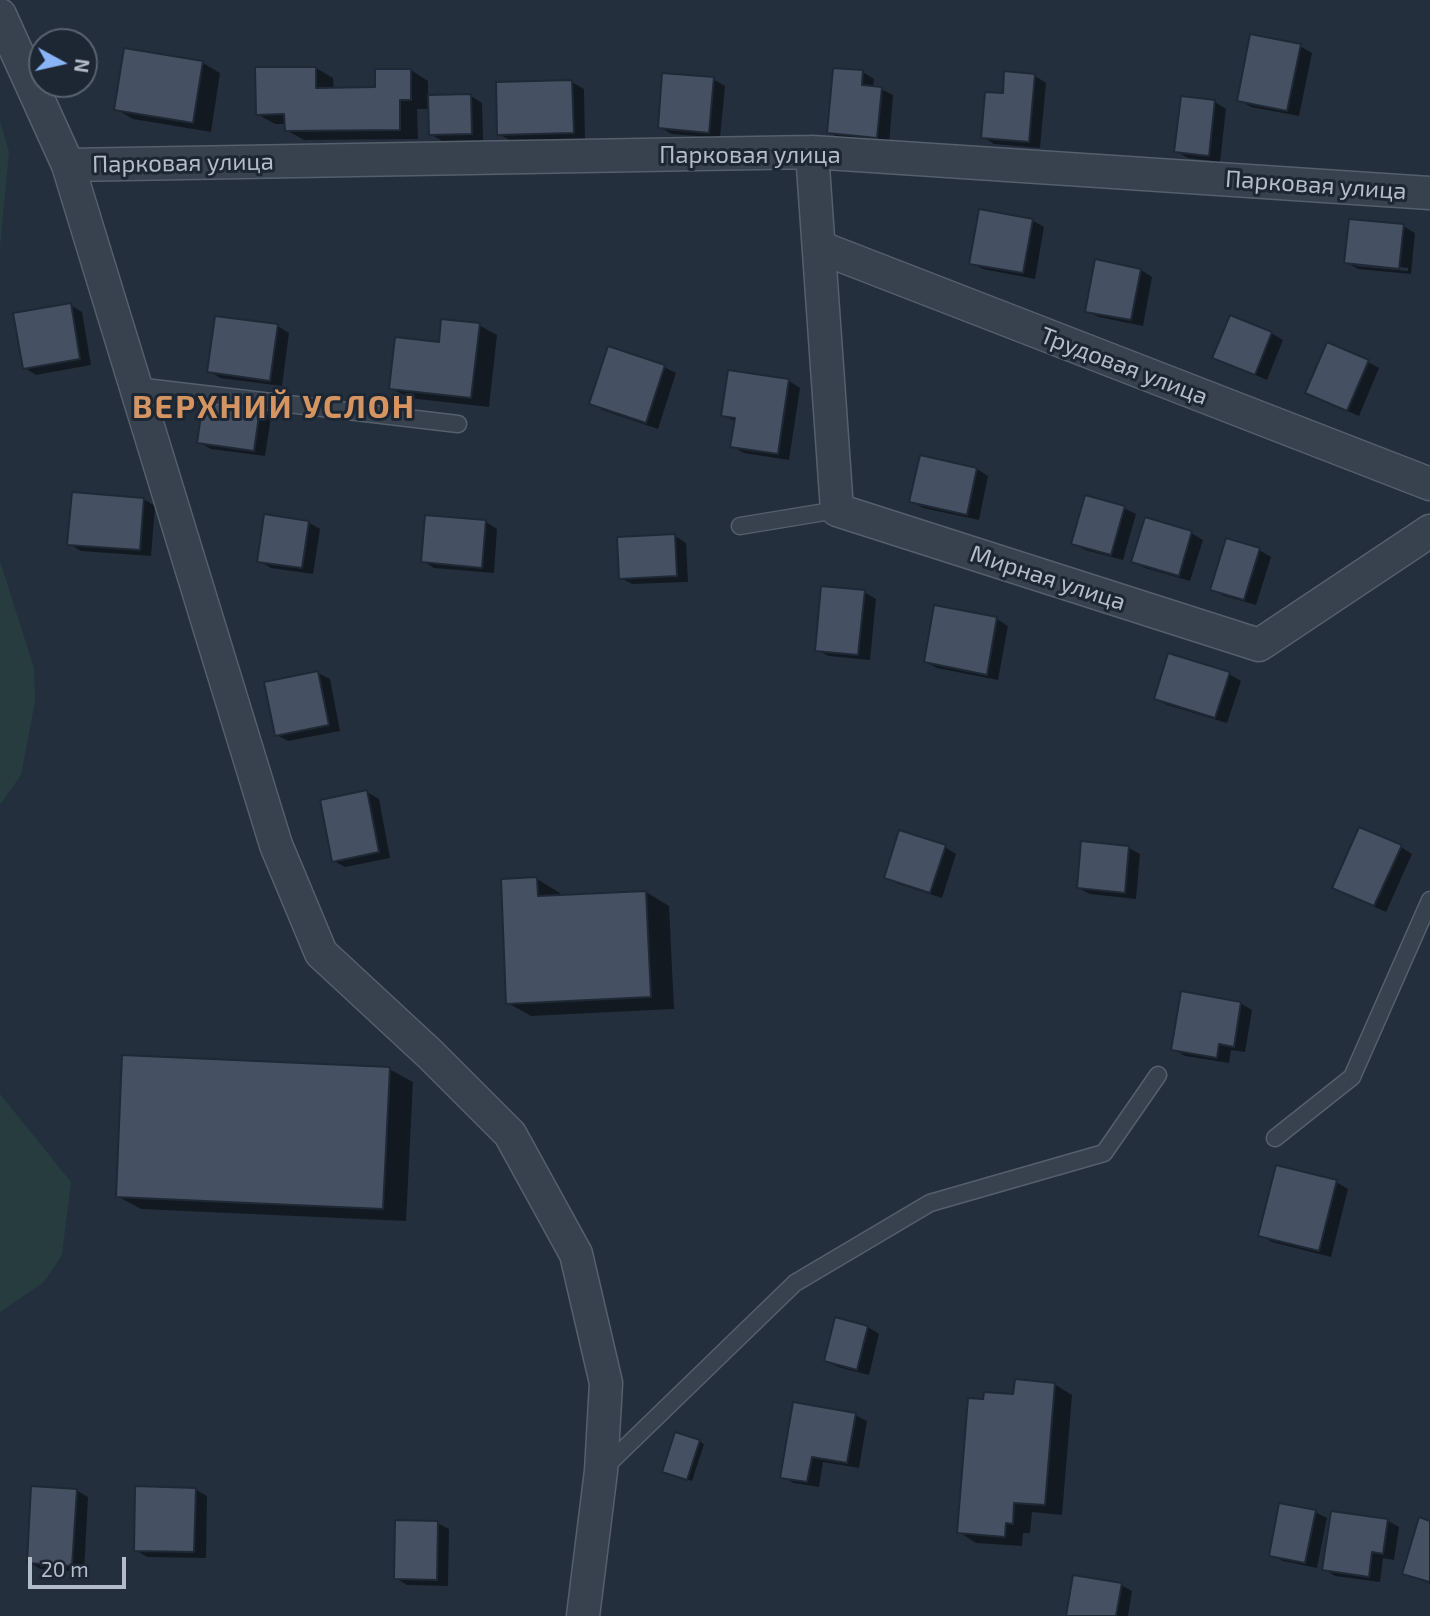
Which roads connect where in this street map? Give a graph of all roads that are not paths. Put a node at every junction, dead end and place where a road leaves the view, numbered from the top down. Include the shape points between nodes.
1 (0, 15) edge
2 (812, 152) junction
3 (68, 165) junction
4 (1430, 193) edge
5 (819, 247) junction
6 (136, 386) junction
7 (458, 424) dead end
8 (1430, 484) edge
9 (837, 510) junction
10 (740, 526) dead end
11 (1430, 531) edge
12 (1430, 900) edge
13 (1158, 1075) dead end
14 (1275, 1138) dead end
15 (601, 1471) junction
16 (583, 1616) edge

1 - 3 street
2 - 3 street, Парковая улица
2 - 4 street, Парковая улица
2 - 5 street
3 - 6 street
5 - 8 street, Трудовая улица
5 - 9 street
6 - 7 lane
6 - 15 street via 276,845 321,953 510,1134 576,1254 606,1383
9 - 10 lane
9 - 11 street, Мирная улица via 1259,645
12 - 14 lane via 1352,1077
13 - 15 lane via 1104,1153 930,1203 795,1283
15 - 16 street

